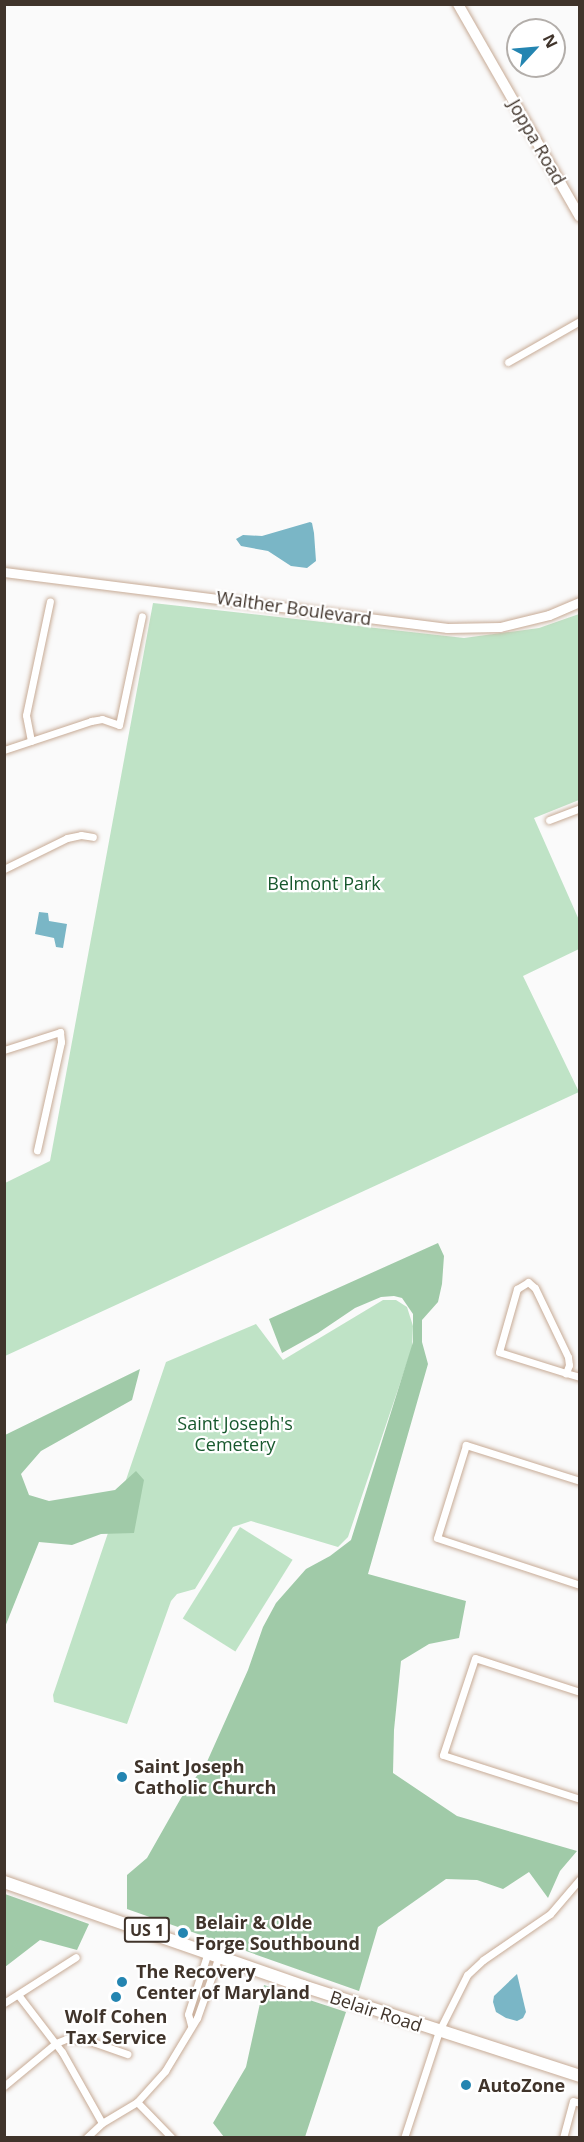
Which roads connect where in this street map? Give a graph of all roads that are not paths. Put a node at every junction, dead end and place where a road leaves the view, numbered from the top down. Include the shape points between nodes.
1 (459, 4) edge
2 (579, 217) edge
3 (579, 321) edge
4 (508, 362) dead end
5 (4, 572) edge
6 (50, 601) dead end
7 (579, 602) edge
8 (142, 616) dead end
9 (31, 741) junction
10 (4, 750) edge
11 (579, 808) edge
12 (549, 820) dead end
13 (93, 837) dead end
14 (4, 869) edge
15 (4, 1050) edge
16 (37, 1150) dead end
17 (566, 1373) junction
18 (579, 1377) edge
19 (579, 1481) edge
20 (579, 1585) edge
21 (579, 1692) edge
22 (579, 1799) edge
23 (579, 1879) edge
24 (4, 1882) edge
25 (214, 1954) junction
26 (76, 1957) dead end
27 (19, 1995) junction
28 (4, 2003) edge
29 (190, 2025) junction
30 (440, 2031) junction
31 (56, 2043) junction
32 (127, 2054) dead end
33 (579, 2076) edge
34 (4, 2086) edge
35 (137, 2102) junction
36 (579, 2103) edge
37 (102, 2123) junction
38 (86, 2138) edge
39 (172, 2138) edge
40 (404, 2138) edge
41 (562, 2138) edge

1 - 2 main road, Joppa Road
3 - 4 street
5 - 7 main road, Walther Boulevard via 447,628 500,627 549,615
6 - 9 street via 26,715
8 - 9 street via 118,725 95,720
9 - 10 street
11 - 12 street
13 - 14 street via 67,838
15 - 16 street via 60,1032
17 - 17 street via 499,1352 517,1289 524,1283 536,1288 568,1357
17 - 18 street
19 - 20 street via 466,1444 437,1538
21 - 22 street via 475,1658 443,1755
23 - 30 street via 550,1914 471,1971 456,1993
24 - 25 highway, Belair Road / US 1
25 - 29 street via 197,2018
25 - 29 street via 188,2014
25 - 30 highway, Belair Road / US 1
26 - 27 street
27 - 28 street
27 - 31 street
29 - 35 street via 165,2071
30 - 33 highway, Belair Road / US 1
30 - 40 street
31 - 32 street via 84,2039
31 - 34 street
31 - 37 street
35 - 37 street
35 - 39 street
36 - 41 street via 573,2101
37 - 38 street

